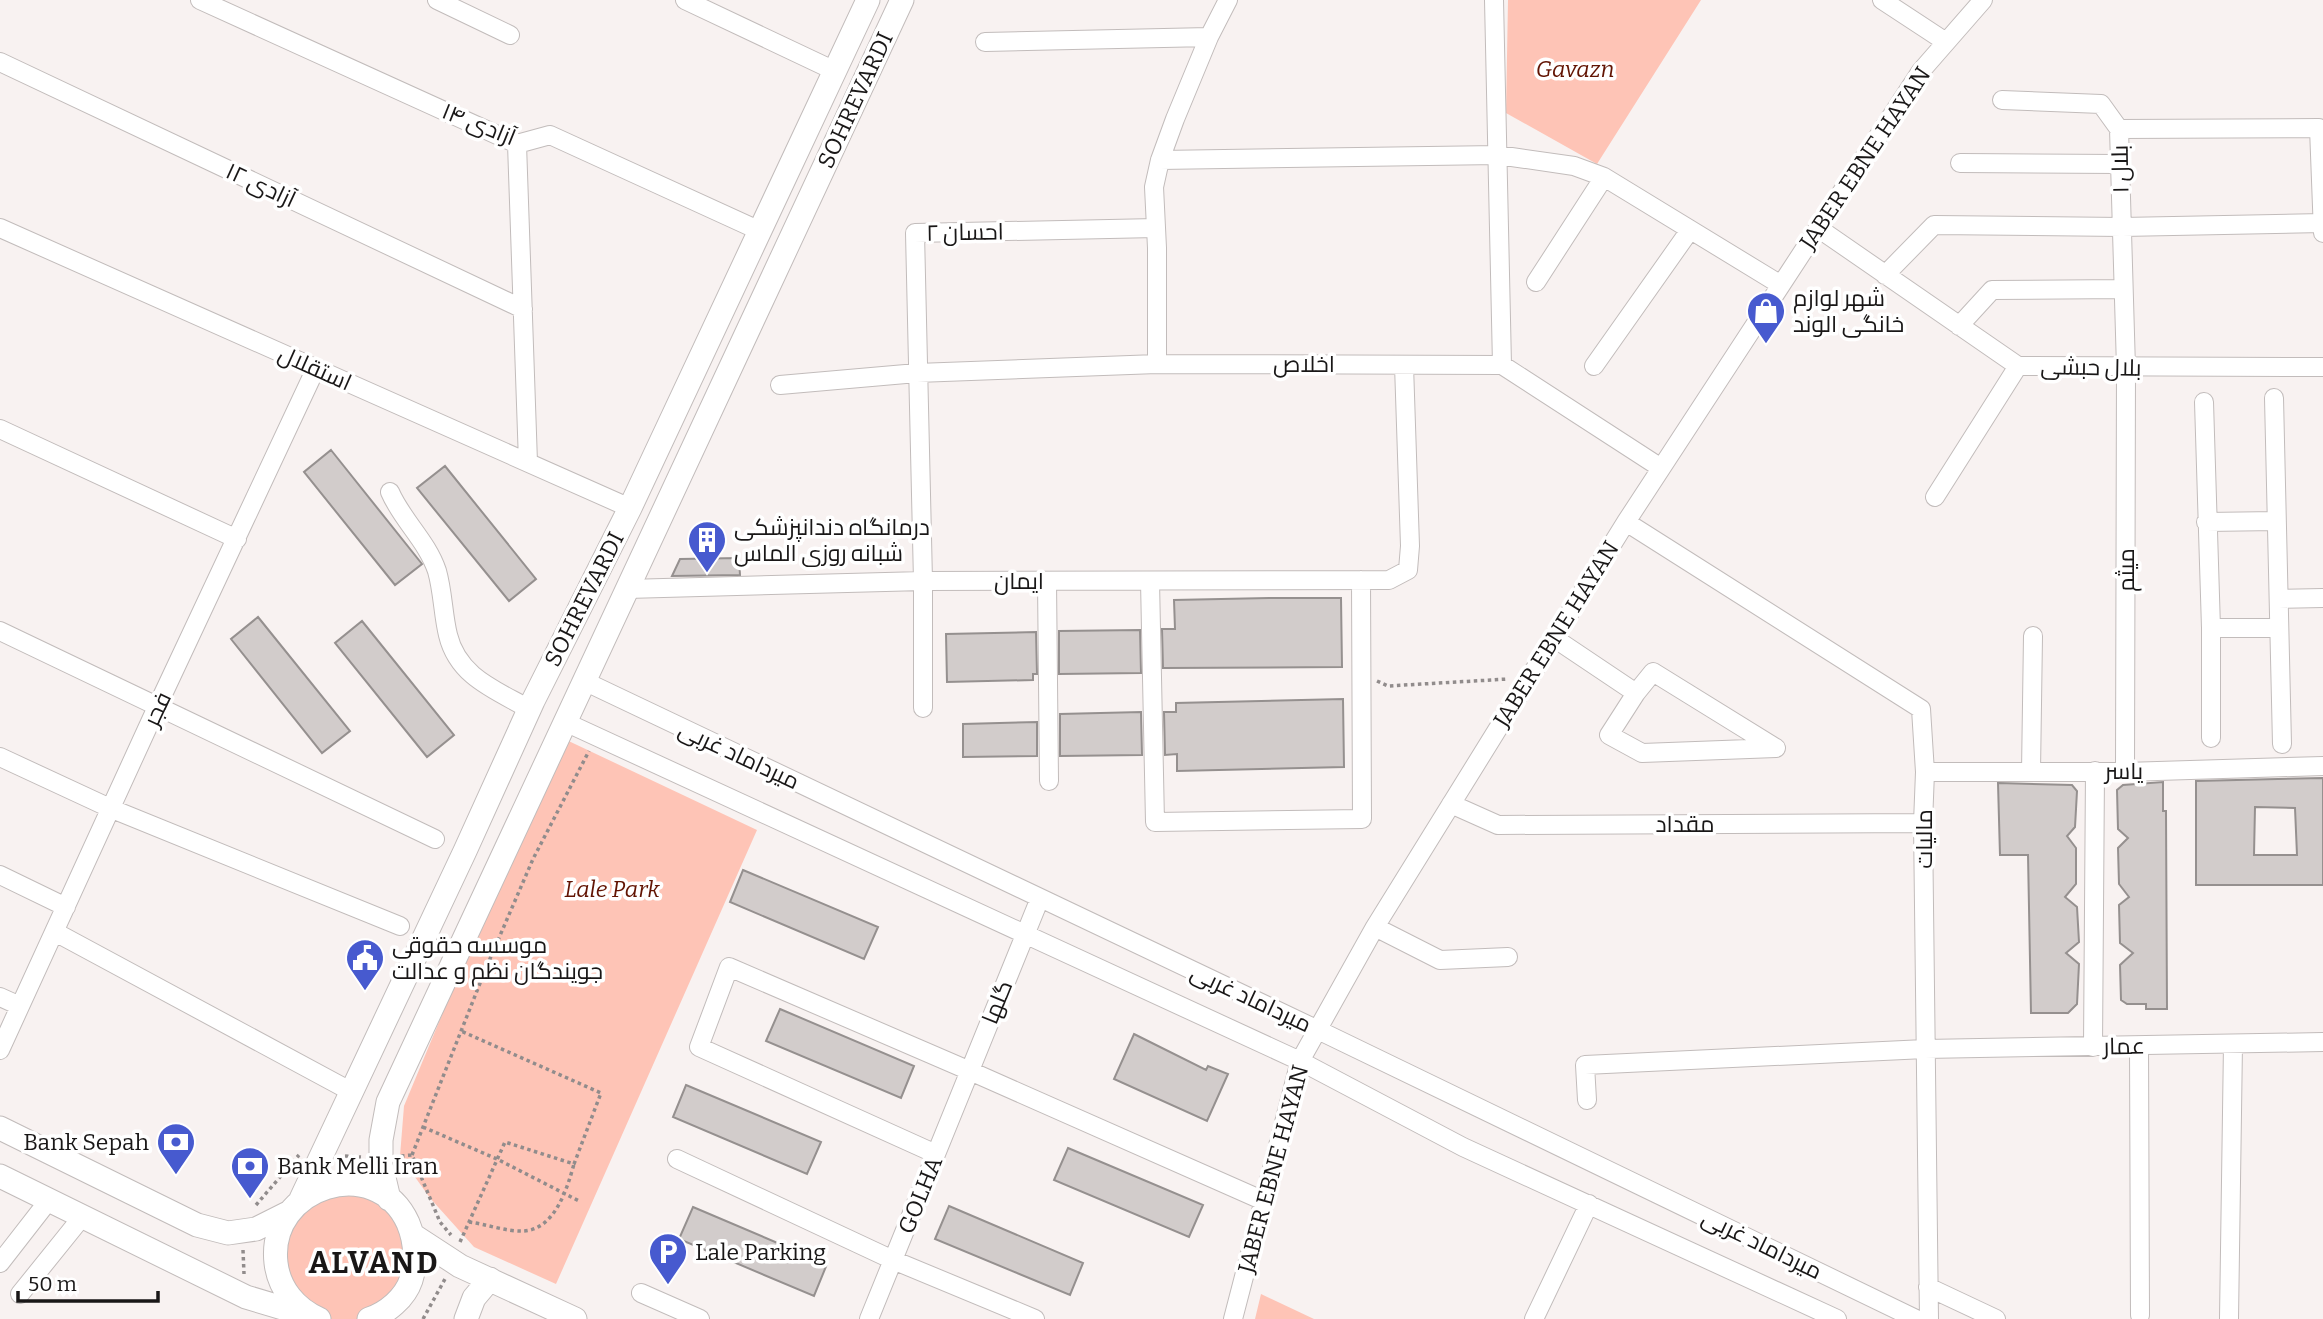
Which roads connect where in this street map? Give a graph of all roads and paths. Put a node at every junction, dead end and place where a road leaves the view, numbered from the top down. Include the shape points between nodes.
1 (200, 0) edge
2 (437, 0) edge
3 (685, 0) edge
4 (868, 0) edge
5 (902, 0) edge
6 (1228, 0) edge
7 (1494, 0) edge
8 (1882, 0) edge
9 (1983, 0) edge
10 (510, 35) dead end
11 (1209, 37) junction
12 (985, 42) dead end
13 (1946, 42) junction
14 (0, 62) edge
15 (835, 71) junction
16 (2002, 100) dead end
17 (2119, 129) junction
18 (517, 144) junction
19 (1498, 155) junction
20 (1160, 160) junction
21 (1960, 163) dead end
22 (2120, 164) junction
23 (1604, 177) junction
24 (2323, 223) edge
25 (2122, 227) junction
26 (0, 228) edge
27 (1156, 228) junction
28 (1818, 229) junction
29 (1690, 230) junction
30 (760, 231) junction
31 (2323, 233) edge
32 (1885, 275) junction
33 (1535, 282) dead end
34 (1781, 285) junction
35 (2123, 289) junction
36 (523, 309) junction
37 (1959, 326) junction
38 (1157, 364) junction
39 (1404, 365) junction
40 (1502, 365) junction
41 (1594, 366) dead end
42 (2018, 366) junction
43 (2323, 367) edge
44 (316, 368) junction
45 (2126, 368) junction
46 (917, 373) junction
47 (780, 385) dead end
48 (2274, 398) dead end
49 (2204, 402) dead end
50 (0, 429) edge
51 (528, 462) junction
52 (1661, 468) junction
53 (390, 492) dead end
54 (1935, 497) dead end
55 (630, 508) junction
56 (2276, 520) junction
57 (1626, 522) junction
58 (2206, 522) junction
59 (237, 538) junction
60 (1361, 580) junction
61 (923, 581) junction
62 (1048, 581) junction
63 (1150, 581) junction
64 (627, 589) junction
65 (2323, 598) edge
66 (2279, 599) junction
67 (2211, 628) junction
68 (2279, 628) junction
69 (0, 631) edge
70 (2033, 636) dead end
71 (1554, 638) junction
72 (1362, 675) junction
73 (1529, 678) junction
74 (584, 681) junction
75 (1636, 693) junction
76 (157, 706) junction
77 (923, 708) dead end
78 (529, 709) junction
79 (565, 722) junction
80 (2211, 738) dead end
81 (2282, 744) dead end
82 (592, 745) dead end
83 (0, 757) edge
84 (2323, 766) edge
85 (2095, 771) junction
86 (1925, 772) junction
87 (2031, 772) junction
88 (2125, 772) junction
89 (1049, 781) dead end
90 (1451, 804) junction
91 (112, 808) junction
92 (1923, 823) junction
93 (435, 839) dead end
94 (0, 875) edge
95 (1040, 898) junction
96 (66, 907) junction
97 (437, 911) junction
98 (400, 926) dead end
99 (470, 926) junction
100 (1375, 927) junction
101 (55, 932) junction
102 (1025, 934) junction
103 (1508, 957) dead end
104 (0, 997) edge
105 (20, 1006) junction
106 (1318, 1030) junction
107 (461, 1031) junction
108 (2323, 1042) edge
109 (2233, 1044) junction
110 (2139, 1046) junction
111 (2093, 1047) junction
112 (1925, 1049) junction
113 (0, 1050) edge
114 (1300, 1061) junction
115 (970, 1070) junction
116 (352, 1092) junction
117 (1587, 1100) dead end
118 (423, 1127) junction
119 (0, 1128) edge
120 (322, 1154) junction
121 (936, 1154) junction
122 (412, 1156) junction
123 (382, 1158) junction
124 (497, 1159) junction
125 (677, 1160) dead end
126 (574, 1164) junction
127 (0, 1176) edge
128 (565, 1194) junction
129 (389, 1199) junction
130 (49, 1200) junction
131 (1264, 1201) junction
132 (580, 1202) dead end
133 (1588, 1205) junction
134 (295, 1206) junction
135 (82, 1217) junction
136 (469, 1222) junction
137 (241, 1231) junction
138 (414, 1236) junction
139 (893, 1260) junction
140 (454, 1262) junction
141 (0, 1263) edge
142 (490, 1279) junction
143 (1928, 1287) junction
144 (641, 1293) dead end
145 (20, 1294) dead end
146 (246, 1297) junction
147 (2140, 1315) dead end
148 (318, 1319) edge
149 (369, 1319) edge
150 (424, 1319) edge
151 (466, 1319) edge
152 (575, 1319) edge
153 (700, 1319) edge
154 (869, 1319) edge
155 (1035, 1319) edge
156 (1233, 1319) edge
157 (1534, 1319) edge
158 (1837, 1319) edge
159 (1916, 1319) edge
160 (1929, 1319) edge
161 (1996, 1319) edge
162 (2229, 1319) edge

1 - 18 street, آزادی ۱۴
2 - 10 street
3 - 15 street
4 - 15 main road, SOHREVARDI
5 - 64 main road, SOHREVARDI
6 - 11 street
7 - 19 street
8 - 13 street
9 - 13 street, JABER EBNE HAYAN
11 - 12 street
11 - 20 street
13 - 28 street, JABER EBNE HAYAN via 1921,71
14 - 36 street, آزادی ۱۲
15 - 30 main road, SOHREVARDI
16 - 17 street via 2101,104
17 - 22 street, بلال ۱
17 - 24 street, بلال ۱ via 2319,128
18 - 30 street, آزادی ۱۴ via 550,135
18 - 36 street
19 - 20 street
19 - 23 street via 1574,166
19 - 40 street
20 - 27 street via 1154,187
21 - 22 street
22 - 25 street, بلال ۱
23 - 29 street
23 - 33 street
24 - 25 street
24 - 31 street
25 - 32 street via 1934,225
25 - 35 street, بلال ۱
26 - 44 street, استقلال
27 - 38 street
27 - 46 street, احسان ۲ via 915,233
28 - 32 street, بلال حبشی
28 - 34 street, JABER EBNE HAYAN
29 - 34 street
29 - 41 street
30 - 55 main road, SOHREVARDI
32 - 37 street, بلال حبشی
34 - 52 street, JABER EBNE HAYAN
35 - 37 street via 1992,290
35 - 45 street, بلال ۱
36 - 51 street
37 - 42 street, بلال حبشی
38 - 39 street, اخلاص
38 - 46 street, اخلاص
39 - 40 street, اخلاص
39 - 60 street, ایمان via 1408,570 1389,580
40 - 52 street
42 - 45 street, بلال حبشی
42 - 54 street
43 - 45 street, بلال حبشی
44 - 51 street, استقلال
44 - 59 street, فجر
45 - 88 street, میثم
46 - 47 street, اخلاص
46 - 61 street
48 - 56 street
49 - 58 street
50 - 59 street
51 - 55 street, استقلال
52 - 57 street, JABER EBNE HAYAN
53 - 78 street via 437,572 448,638 460,663 473,678
55 - 78 main road, SOHREVARDI
56 - 58 street
56 - 66 street
57 - 71 street, JABER EBNE HAYAN
57 - 86 street, مالیات via 1921,709
58 - 67 street
59 - 76 street, فجر
60 - 63 street, ایمان
60 - 72 street
61 - 62 street, ایمان
61 - 64 street, ایمان
61 - 77 street
62 - 63 street, ایمان
62 - 89 street
63 - 72 street via 1155,822 1362,819
64 - 74 main road, SOHREVARDI
65 - 66 street
66 - 68 street
67 - 68 street
67 - 80 street
68 - 81 street
69 - 76 street
70 - 87 street
71 - 73 street, JABER EBNE HAYAN
71 - 75 street
72 - 73 path via 1388,686
73 - 90 street, JABER EBNE HAYAN
74 - 79 main road, SOHREVARDI
74 - 95 street, میرداماد غربی
75 - 75 street via 1653,672 1776,748 1642,753 1609,735
76 - 91 street, فجر
76 - 93 street
78 - 97 main road, SOHREVARDI
79 - 99 main road, SOHREVARDI
79 - 102 street, میرداماد غربی
82 - 107 path via 533,859
83 - 91 street
84 - 88 street, یاسر
85 - 87 street, یاسر
85 - 88 street, یاسر
85 - 111 street
86 - 87 street, یاسر
86 - 92 street, مالیات
90 - 92 street, مقداد via 1498,825
90 - 100 street, JABER EBNE HAYAN
91 - 96 street, فجر
91 - 98 street
92 - 112 street, مالیات
94 - 96 street
95 - 102 street, گلها
95 - 106 street, میرداماد غربی
96 - 101 street, فجر
97 - 99 main road
97 - 116 main road, SOHREVARDI
99 - 123 main road, SOHREVARDI via 388,1102
100 - 103 street via 1440,960
100 - 106 street, JABER EBNE HAYAN
101 - 105 street, فجر
101 - 116 street
102 - 114 street, میرداماد غربی
102 - 115 street, گلها
104 - 105 street
105 - 113 street, فجر
106 - 114 street, JABER EBNE HAYAN
106 - 159 street, میرداماد غربی
107 - 118 path
107 - 126 path via 601,1093
108 - 109 street, عمار
109 - 110 street, عمار
109 - 162 street
110 - 111 street, عمار
110 - 147 street
111 - 112 street, عمار
112 - 117 street, عمار via 1585,1065
112 - 143 street, مالیات
114 - 131 street, JABER EBNE HAYAN
114 - 133 street, میرداماد غربی via 1463,1147
115 - 121 street, GOLHA
115 - 121 street via 729,967 699,1047
115 - 131 street
116 - 120 main road, SOHREVARDI
118 - 122 path
118 - 124 path
119 - 137 main road via 197,1225 228,1233
120 - 123 path
120 - 134 main road, SOHREVARDI
120 - 137 path via 298,1155 247,1216
121 - 139 street, GOLHA
122 - 123 path
122 - 136 path via 440,1222 459,1244
123 - 129 main road, SOHREVARDI
124 - 126 path via 505,1142
124 - 128 path
124 - 136 path
125 - 139 street
126 - 128 path
127 - 130 main road
128 - 132 path
128 - 136 path via 544,1223 524,1231
129 - 134 main road via 350,1184 325,1186
129 - 138 main road via 404,1214
130 - 135 main road
130 - 141 street
131 - 156 street, JABER EBNE HAYAN
133 - 157 street
133 - 158 street, میرداماد غربی
134 - 137 main road via 256,1229
134 - 148 main road, SOHREVARDI via 278,1231 274,1251 277,1274 294,1303
135 - 145 street
135 - 146 main road
137 - 146 path
138 - 140 main road
138 - 149 main road via 416,1261 410,1283 395,1304
139 - 154 street, GOLHA
139 - 155 street
140 - 142 main road
140 - 150 path
142 - 151 main road via 474,1298
142 - 152 main road
143 - 160 street, مالیات
143 - 161 street
144 - 153 street
146 - 148 main road

